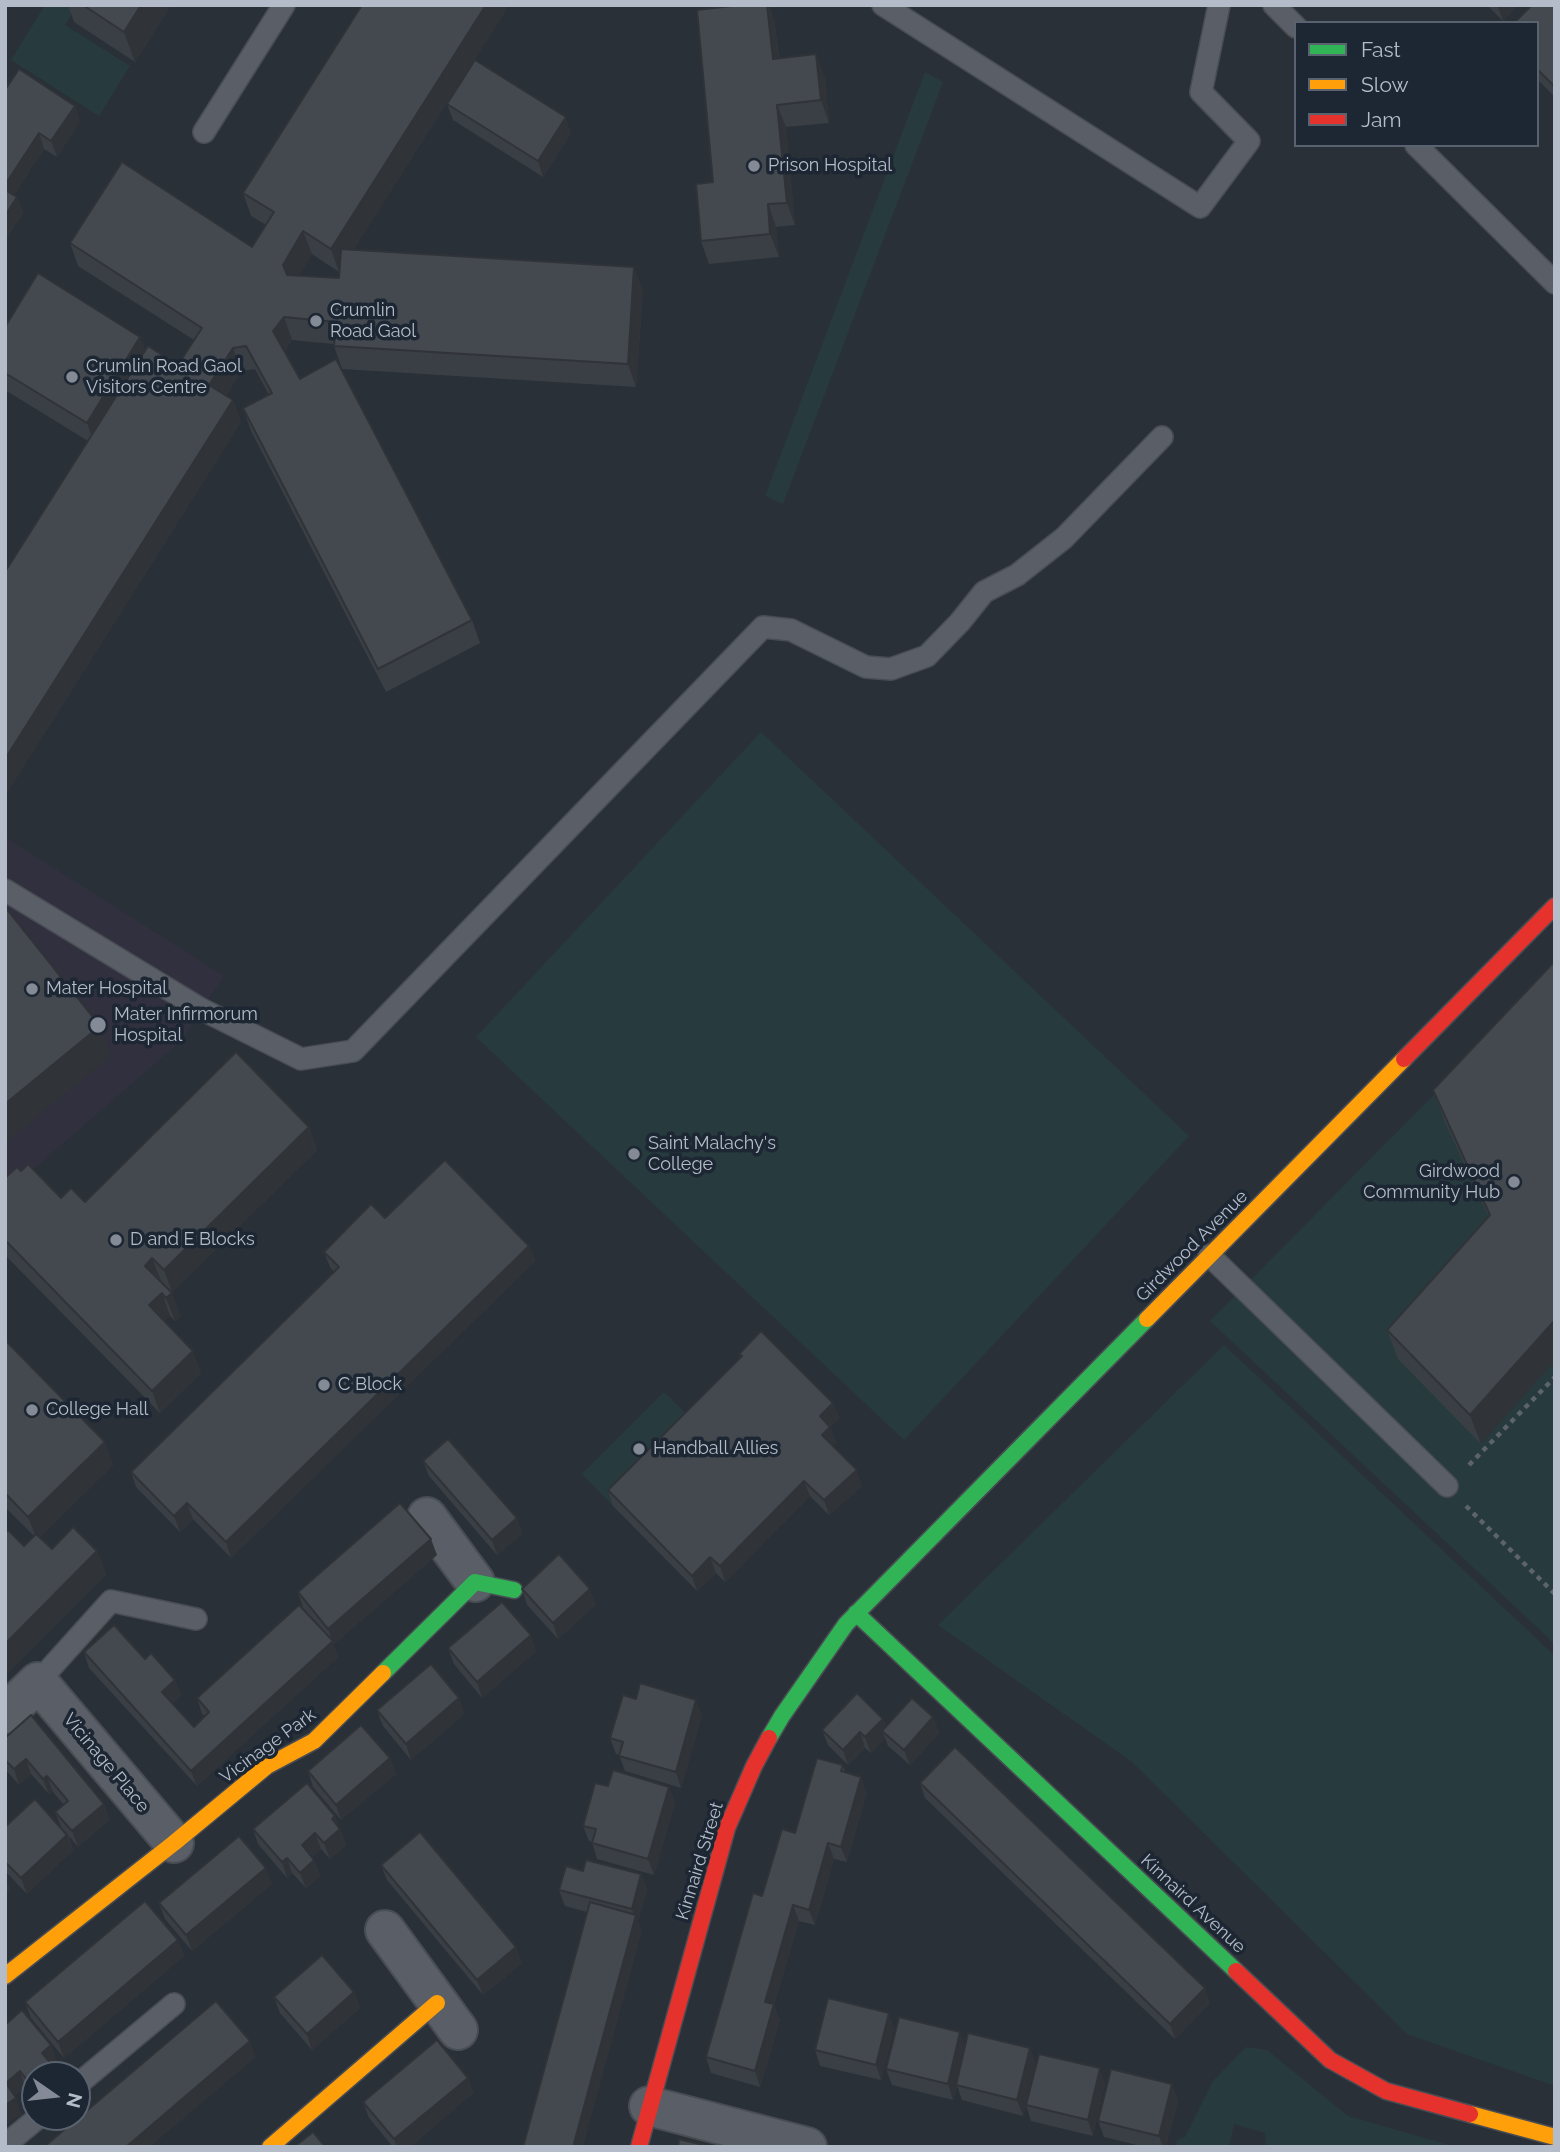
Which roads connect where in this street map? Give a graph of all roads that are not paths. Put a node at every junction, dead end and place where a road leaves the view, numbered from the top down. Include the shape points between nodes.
1 (284, 5) edge
2 (883, 5) edge
3 (1219, 5) edge
4 (1274, 5) edge
5 (1294, 25) edge
6 (204, 132) dead end
7 (1418, 147) edge
8 (1555, 282) edge
9 (1162, 437) dead end
10 (5, 890) edge
11 (1555, 906) edge
12 (1209, 1255) junction
13 (1447, 1486) road end
14 (428, 1517) dead end
15 (475, 1582) junction
16 (514, 1590) dead end
17 (856, 1613) junction
18 (196, 1619) dead end
19 (38, 1682) junction
20 (5, 1714) edge
21 (174, 1843) junction
22 (385, 1930) dead end
23 (5, 1976) edge
24 (174, 2004) dead end
25 (448, 2016) joint
26 (91, 2073) edge
27 (649, 2106) junction
28 (22, 2131) edge
29 (1555, 2137) edge
30 (5, 2145) edge
31 (270, 2147) edge
32 (639, 2147) edge
33 (807, 2147) edge

1 - 6 lane
2 - 3 lane via 1200,206 1250,141 1201,92
4 - 5 lane
7 - 8 lane
9 - 10 lane via 1064,538 1017,575 984,592 927,656 891,668 866,667 791,630 763,627 353,1051 301,1059 201,1009
11 - 12 street, Girdwood Avenue
12 - 13 lane
12 - 17 street, Girdwood Avenue
14 - 15 street
15 - 16 street
15 - 21 street, Vicinage Park via 314,1741 267,1766
17 - 27 street, Kinnaird Street via 782,1716 727,1828
17 - 29 street, Kinnaird Avenue via 1331,2060 1386,2091
18 - 19 lane via 111,1601
19 - 20 street
19 - 21 street, Vicinage Place
21 - 23 street, Vicinage Park
22 - 25 street
24 - 26 lane
25 - 31 street
27 - 32 street, Kinnaird Street
27 - 33 street
28 - 30 lane

